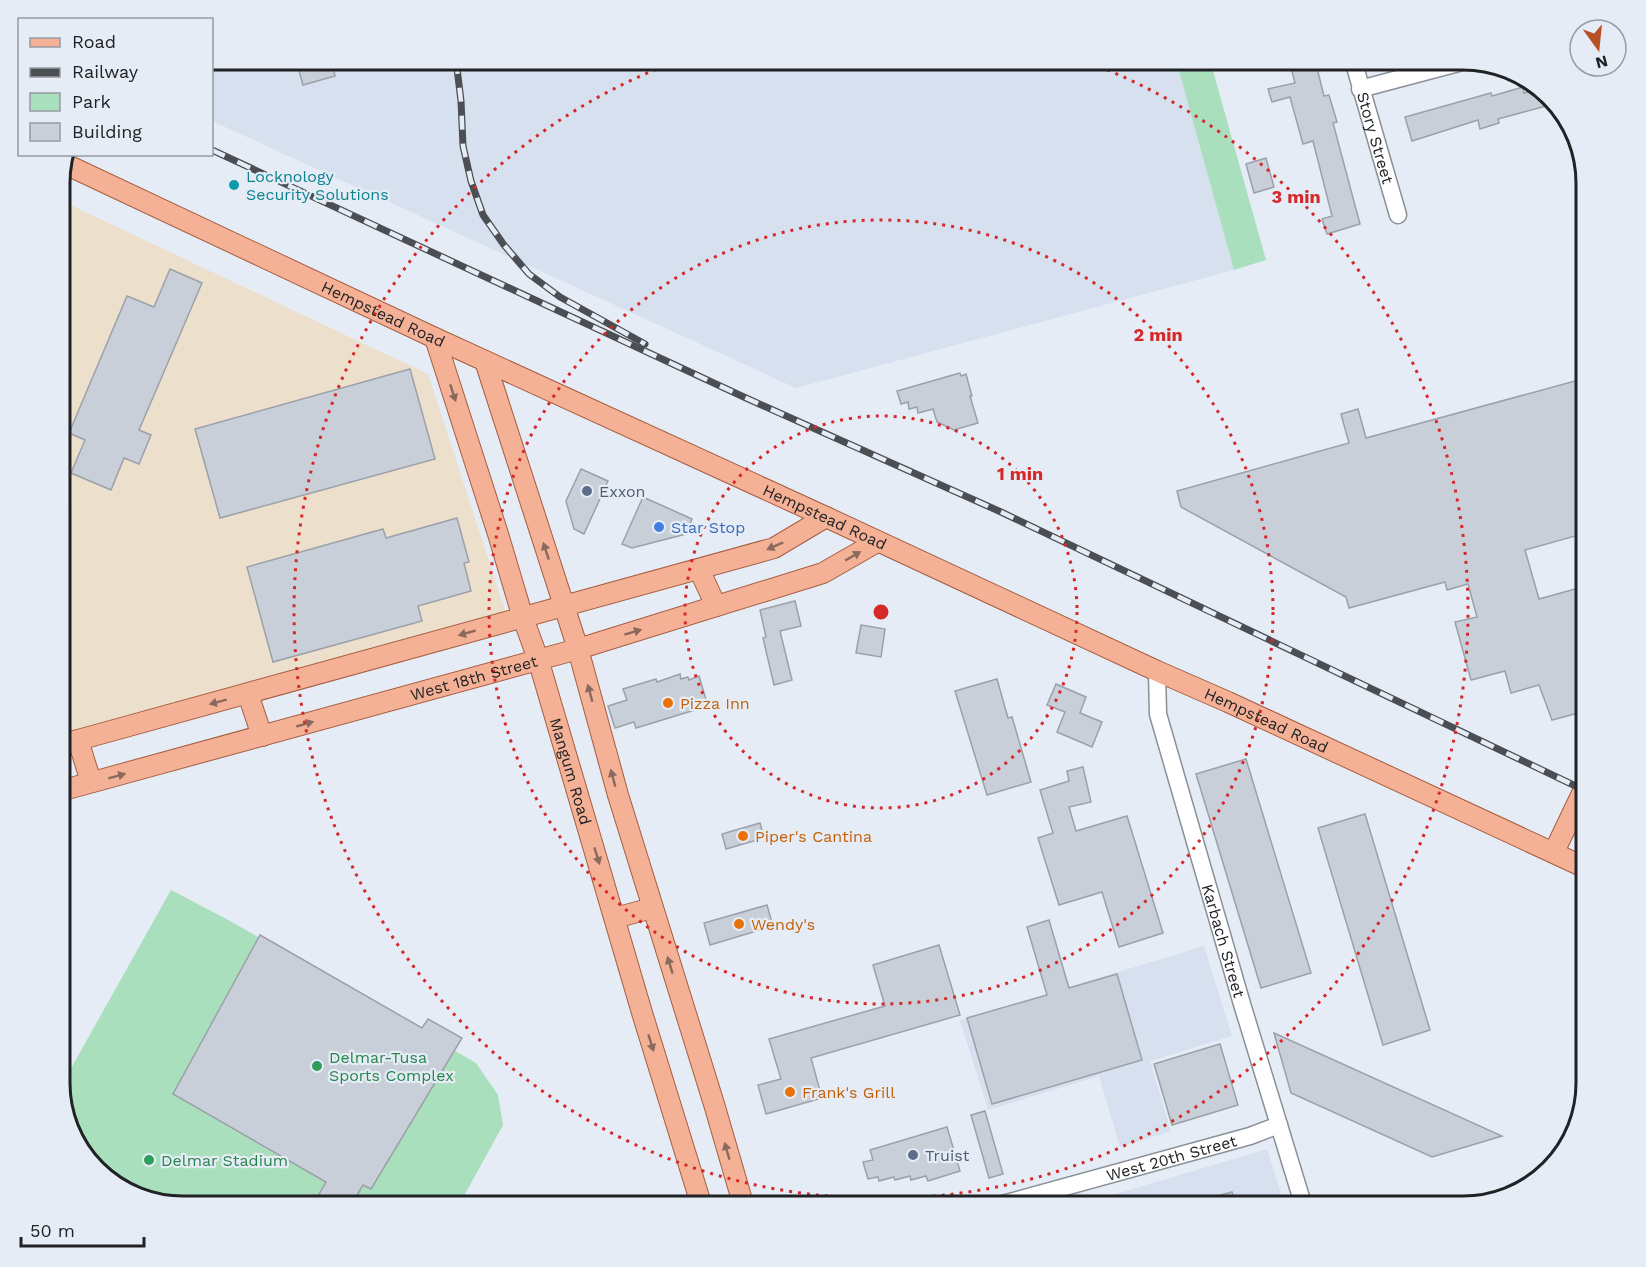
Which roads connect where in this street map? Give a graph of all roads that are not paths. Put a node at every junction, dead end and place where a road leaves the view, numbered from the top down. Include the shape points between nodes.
1 (1355, 70) edge
2 (1432, 70) edge
3 (1360, 89) junction
4 (71, 167) edge
5 (1398, 215) dead end
6 (435, 338) junction
7 (485, 361) junction
8 (826, 517) junction
9 (878, 542) junction
10 (699, 569) junction
11 (564, 606) junction
12 (716, 606) junction
13 (523, 618) junction
14 (578, 649) junction
15 (538, 659) junction
16 (1157, 671) junction
17 (248, 694) junction
18 (262, 736) junction
19 (71, 742) edge
20 (71, 747) edge
21 (91, 782) junction
22 (71, 788) edge
23 (1576, 806) edge
24 (1554, 852) junction
25 (1576, 863) edge
26 (652, 908) junction
27 (615, 918) junction
28 (1279, 1125) junction
29 (699, 1196) edge
30 (741, 1196) edge
31 (1032, 1196) edge
32 (1301, 1196) edge

1 - 3 street, Story Street
2 - 3 street
3 - 5 street, Story Street
4 - 6 main road, Hempstead Road
6 - 7 main road, Hempstead Road
6 -> 13 main road, Mangum Road
7 - 8 main road, Hempstead Road
11 -> 7 main road
8 - 9 main road, Hempstead Road
8 -> 10 main road via 774,548
12 -> 9 main road, West 18th Street via 823,573
9 - 16 main road, Hempstead Road
10 - 11 main road
10 - 12 main road
11 - 13 main road
11 - 14 main road
14 -> 12 main road, West 18th Street
13 - 15 main road, Mangum Road
13 -> 17 main road
14 - 15 main road, West 18th Street
26 -> 14 main road
18 -> 15 main road, West 18th Street
15 -> 27 main road, Mangum Road
16 - 24 main road, Hempstead Road
16 - 28 street, Karbach Street via 1158,714
17 - 18 main road
17 -> 19 main road
21 -> 18 main road, West 18th Street
20 - 21 main road
21 - 22 main road, West 18th Street
23 - 24 main road
24 - 25 main road, Hempstead Road
26 - 27 main road
30 -> 26 main road
27 -> 29 main road, Mangum Road
28 - 31 street, West 20th Street
28 - 32 street, Karbach Street

